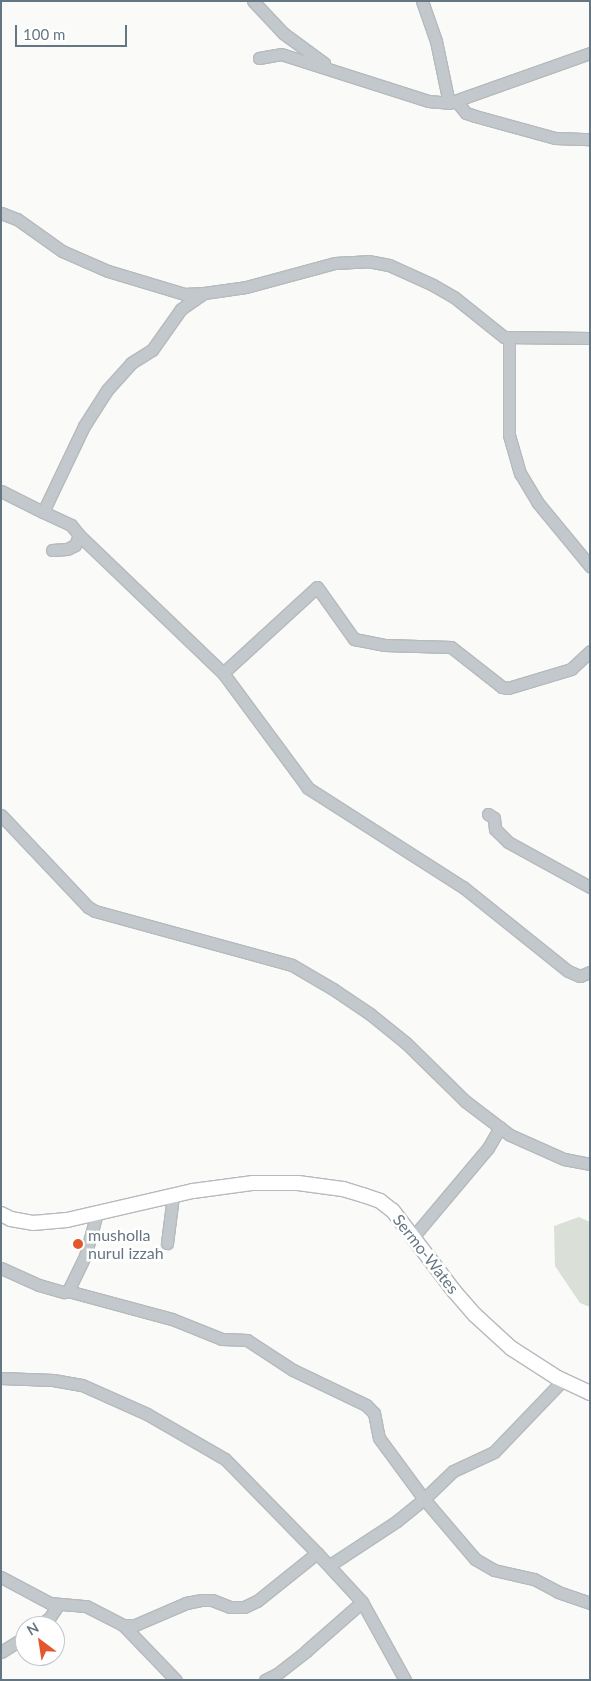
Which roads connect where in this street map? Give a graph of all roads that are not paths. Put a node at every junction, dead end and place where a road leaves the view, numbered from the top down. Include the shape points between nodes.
1 (253, 1) edge
2 (422, 1) edge
3 (590, 53) edge
4 (259, 58) dead end
5 (336, 72) junction
6 (453, 102) junction
7 (590, 139) edge
8 (1, 213) edge
9 (204, 293) junction
10 (509, 338) junction
11 (590, 338) edge
12 (1, 491) edge
13 (43, 512) junction
14 (79, 535) junction
15 (52, 550) dead end
16 (590, 566) edge
17 (590, 651) edge
18 (223, 673) junction
19 (488, 814) dead end
20 (1, 815) edge
21 (590, 887) edge
22 (588, 977) edge
23 (500, 1128) junction
24 (590, 1164) edge
25 (173, 1196) junction
26 (97, 1213) junction
27 (1, 1214) edge
28 (413, 1237) junction
29 (167, 1243) dead end
30 (1, 1268) edge
31 (68, 1291) junction
32 (1, 1378) edge
33 (563, 1380) junction
34 (590, 1393) edge
35 (424, 1499) junction
36 (317, 1553) junction
37 (330, 1565) junction
38 (1, 1577) edge
39 (362, 1602) junction
40 (590, 1603) edge
41 (58, 1605) junction
42 (51, 1616) edge
43 (123, 1626) junction
44 (15, 1643) edge
45 (1, 1652) edge
46 (176, 1680) edge
47 (265, 1680) edge
48 (405, 1680) edge

1 - 5 street via 283,33
2 - 6 street
3 - 6 street
4 - 5 street via 281,54
5 - 6 street via 428,101
6 - 7 street via 474,116 555,138
8 - 9 street via 17,219 62,251 108,271 184,294
9 - 10 street via 254,286 335,263 368,260 433,285 498,334
9 - 13 street via 182,309 152,350 131,363 107,390 84,426
10 - 11 street
10 - 16 street via 509,435 520,474 538,503
12 - 13 street
13 - 14 street via 71,525
14 - 15 street via 75,545
14 - 18 street
17 - 18 street via 571,669 502,687 451,646 385,645 354,639 317,586
18 - 22 street via 308,788 463,887 568,971
19 - 21 street via 494,818 495,829 508,842
20 - 23 street via 88,907 292,965 334,989 406,1042 465,1100
23 - 24 street via 555,1155
23 - 28 street via 488,1148
25 - 26 main road, Sermo-Wates
25 - 28 main road, Sermo-Wates via 253,1183 298,1183 343,1189 380,1201
25 - 29 street
26 - 27 main road, Sermo-Wates via 33,1223
26 - 31 street via 85,1256
28 - 33 main road, Sermo-Wates via 475,1314 511,1348
30 - 31 street via 39,1285
31 - 35 street via 172,1319 222,1340 247,1340 293,1370 366,1405 374,1413 380,1438
32 - 36 street via 82,1385 147,1414 225,1458
33 - 34 main road, Sermo-Wates
33 - 35 street via 494,1452 452,1471
35 - 37 street
35 - 40 street via 474,1559 494,1570 534,1579
36 - 37 street
36 - 43 street via 257,1601 244,1607 202,1600 186,1603 135,1625
37 - 39 street
38 - 41 street
39 - 47 street via 306,1651
39 - 48 street
41 - 42 street
41 - 43 street via 86,1606
43 - 46 street
44 - 45 street

